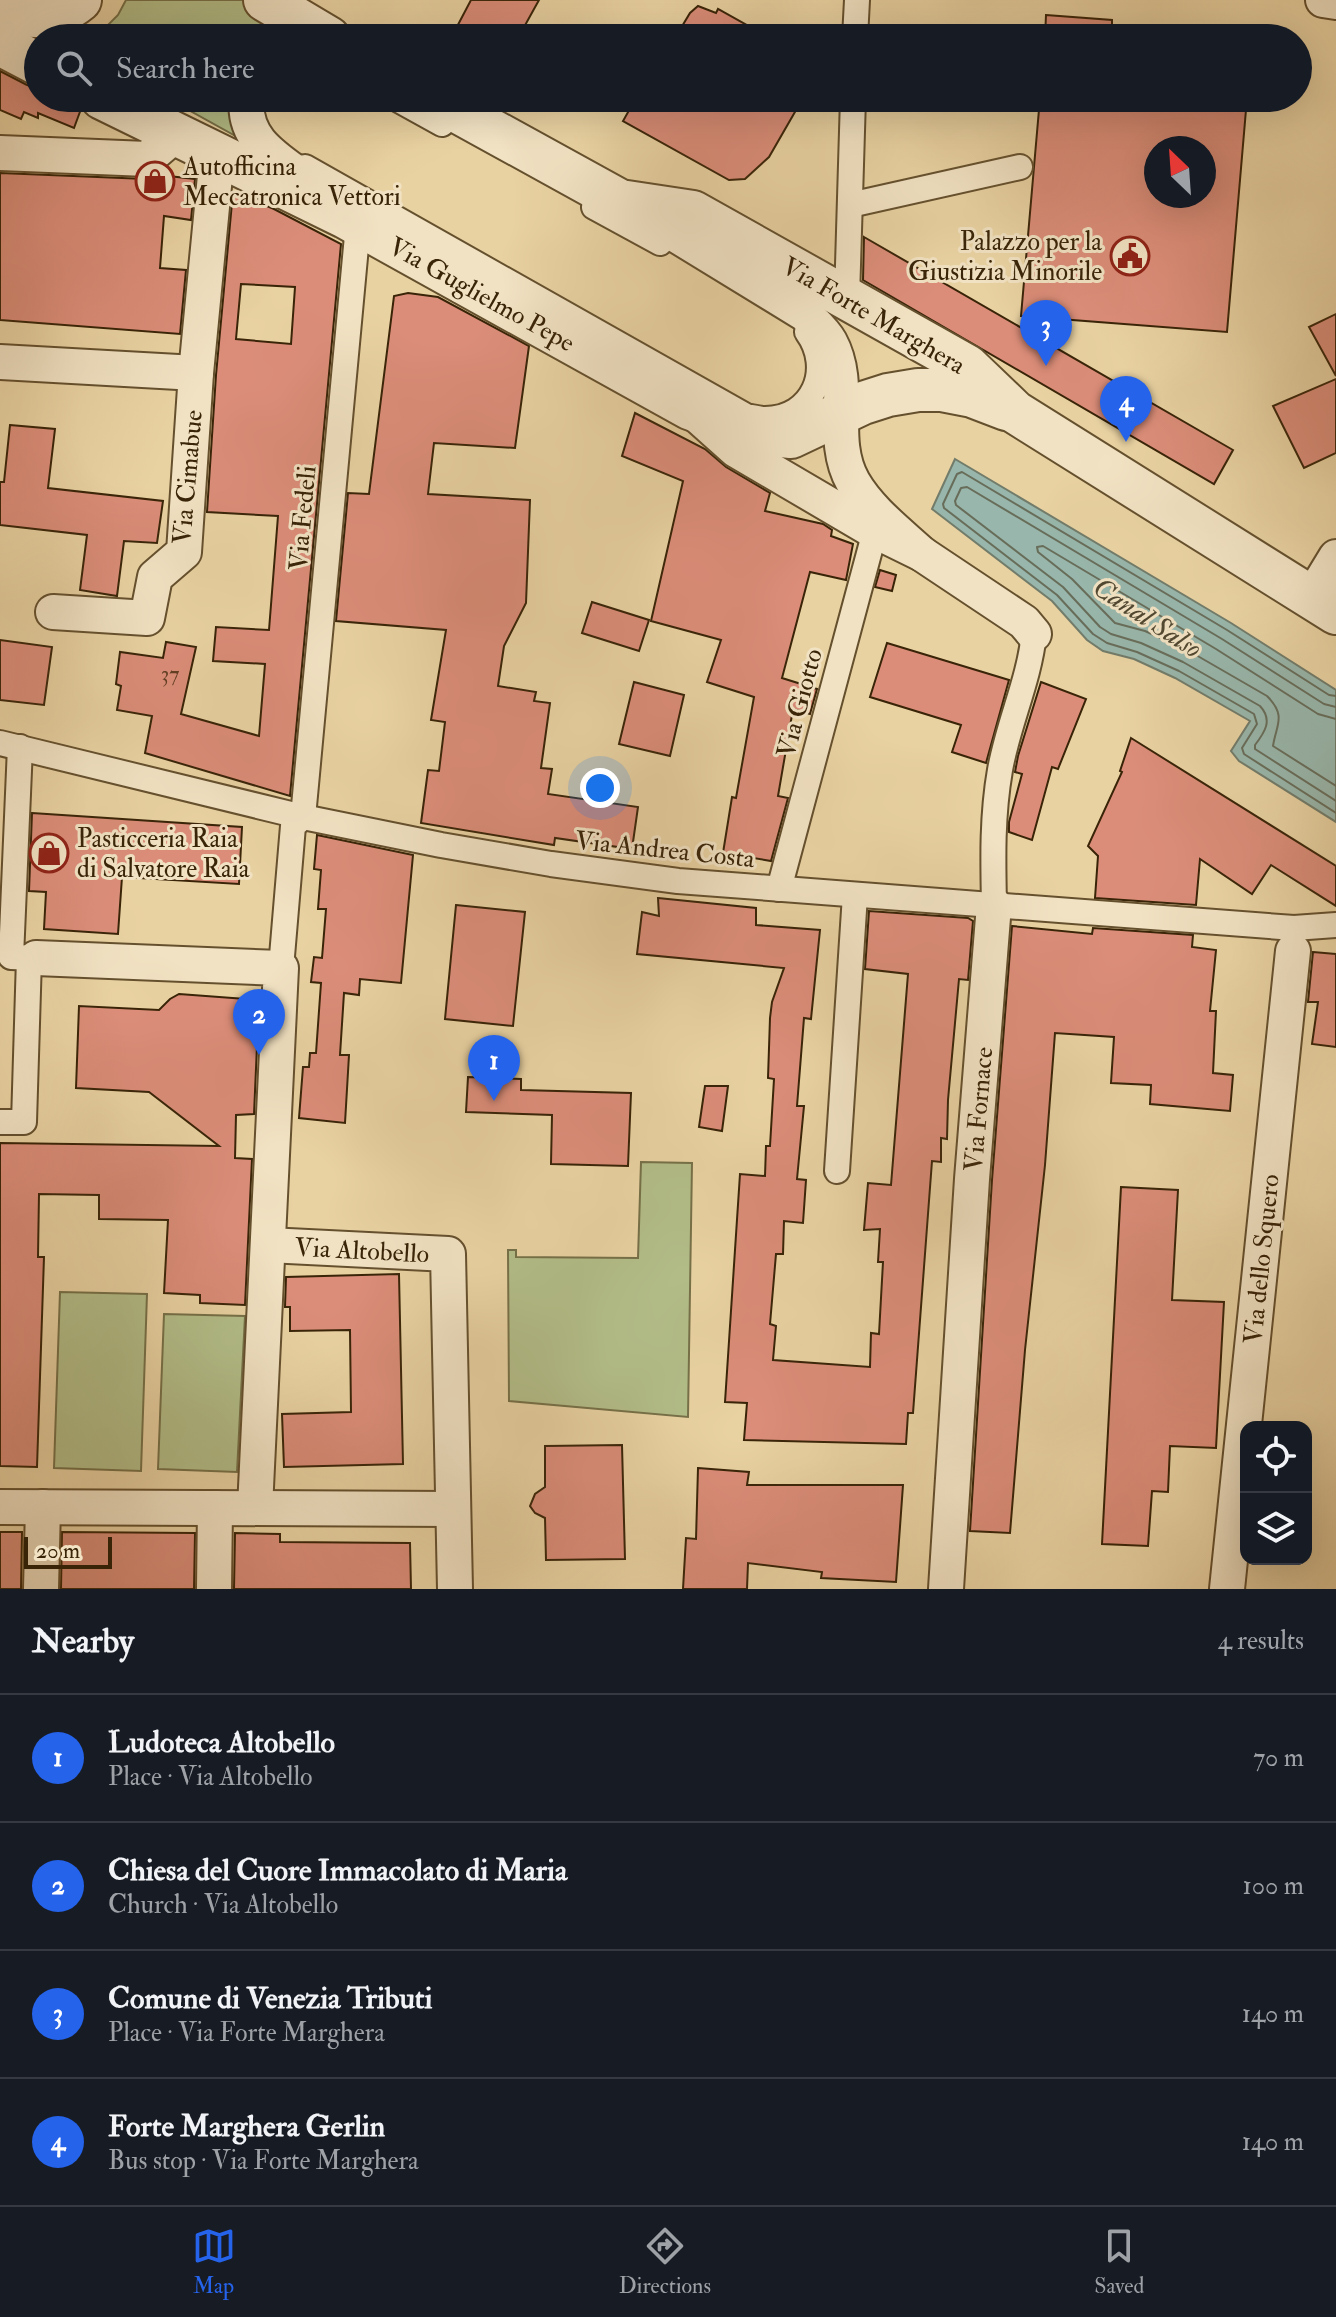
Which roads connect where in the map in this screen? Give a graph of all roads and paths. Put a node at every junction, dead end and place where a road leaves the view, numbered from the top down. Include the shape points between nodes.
1 (80, 0) edge
2 (265, 0) edge
3 (857, 0) edge
4 (1323, 0) edge
5 (1336, 2) edge
6 (0, 9) edge
7 (305, 24) edge
8 (856, 24) edge
9 (0, 44) edge
10 (24, 57) edge
11 (130, 112) edge
12 (247, 112) edge
13 (266, 112) edge
14 (421, 112) edge
15 (458, 112) edge
16 (853, 112) edge
17 (175, 135) junction
18 (0, 153) edge
19 (217, 155) junction
20 (1020, 167) dead end
21 (620, 201) junction
22 (850, 205) junction
23 (351, 221) junction
24 (847, 298) junction
25 (0, 362) edge
26 (196, 373) junction
27 (858, 407) junction
28 (689, 408) junction
29 (1015, 412) junction
30 (872, 517) junction
31 (1336, 557) edge
32 (1324, 605) edge
33 (53, 612) dead end
34 (1034, 634) joint
35 (10, 745) edge
36 (303, 817) junction
37 (779, 889) junction
38 (855, 895) junction
39 (994, 905) junction
40 (1336, 925) edge
41 (1293, 940) junction
42 (33, 958) junction
43 (281, 968) junction
44 (0, 1122) edge
45 (837, 1171) dead end
46 (268, 1245) junction
47 (0, 1507) edge
48 (43, 1507) junction
49 (215, 1508) junction
50 (255, 1508) junction
51 (452, 1509) junction
52 (41, 1589) edge
53 (214, 1589) edge
54 (455, 1589) edge
55 (946, 1589) edge
56 (1227, 1589) edge

1 - 6 street via 55,15
2 - 7 street
3 - 8 street
4 - 5 street
9 - 10 street
11 - 17 street, Via Guglielmo Pepe
12 - 23 street via 254,136
13 - 14 street via 271,138 286,156 746,416 784,415 816,388 820,359 803,327
15 - 21 street, Via Forte Marghera
16 - 22 street
17 - 18 street via 147,159
17 - 19 street, Via Guglielmo Pepe
19 - 23 street, Via Guglielmo Pepe
19 - 26 street, Via Cimabue
20 - 22 street
21 - 24 street, Via Forte Marghera via 693,212
21 - 27 street, Via Forte Marghera via 805,314 835,355 842,390
22 - 24 street
23 - 28 street, Via Guglielmo Pepe
23 - 36 street, Via Fedeli
24 - 29 street, Via Forte Marghera via 967,366
25 - 26 street, Via Cimabue
26 - 33 street, Via Cimabue via 184,552 155,577 147,618
27 - 28 street, Via Guglielmo Pepe via 791,437 759,434
27 - 29 street, Via Guglielmo Pepe via 918,390 941,390
27 - 30 street, Via Forte Marghera via 843,457
28 - 30 street, Via Guglielmo Pepe via 736,450
29 - 32 street, Via Forte Marghera
30 - 34 street
30 - 37 street, Via Giotto
31 - 32 street, Via Forte Marghera
34 - 39 street, Via Fornace via 1000,767 992,828
35 - 36 street, Via Andrea Costa
35 - 42 street via 11,957
36 - 37 street, Via Andrea Costa via 551,864
36 - 43 street, Via Altobello via 293,826
37 - 38 street, Via Andrea Costa
38 - 39 street, Via Andrea Costa
38 - 45 street
39 - 41 street, Via Andrea Costa
39 - 55 street, Via Fornace
40 - 41 street, Via Andrea Costa
41 - 56 street, Via dello Squero
42 - 43 street
42 - 44 street via 24,1122
43 - 46 street, Via Altobello
46 - 50 street
46 - 51 street, Via Altobello via 448,1254
47 - 48 street
48 - 49 street
48 - 52 street
49 - 50 street
49 - 53 street
50 - 51 street
51 - 54 street, Via Altobello

